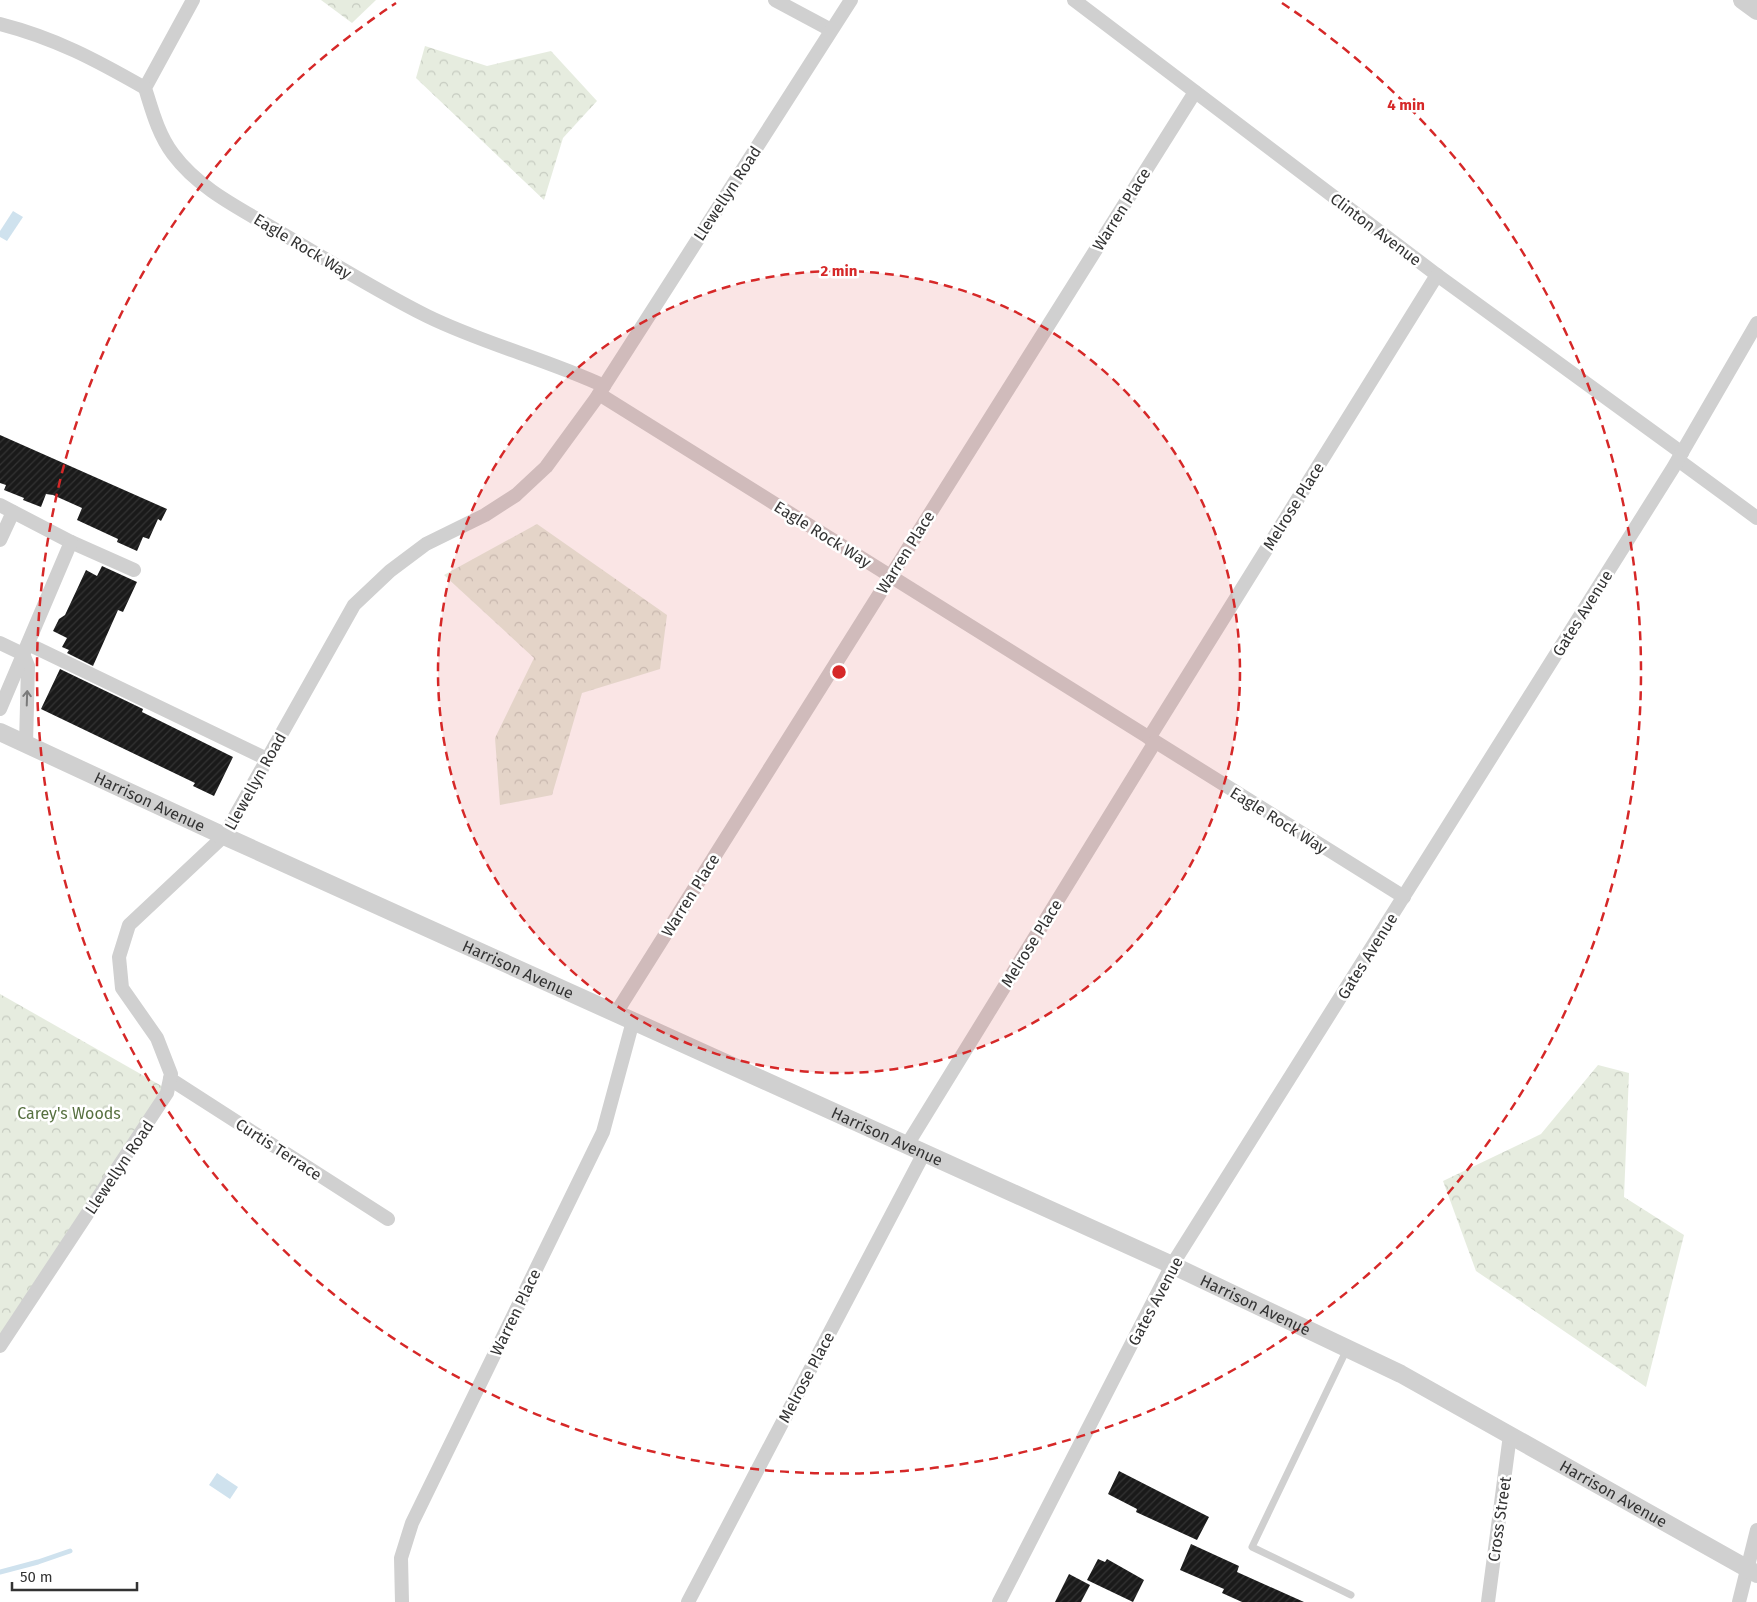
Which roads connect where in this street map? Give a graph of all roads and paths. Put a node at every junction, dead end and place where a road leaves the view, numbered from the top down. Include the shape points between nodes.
1 (193, 0) edge
2 (775, 0) edge
3 (851, 0) edge
4 (1074, 0) edge
5 (1742, 0) edge
6 (1757, 11) edge
7 (0, 24) edge
8 (831, 30) junction
9 (145, 88) junction
10 (1195, 92) junction
11 (1438, 275) junction
12 (1757, 323) edge
13 (601, 390) junction
14 (1680, 457) junction
15 (0, 505) edge
16 (13, 512) junction
17 (1757, 518) edge
18 (0, 540) edge
19 (71, 542) junction
20 (134, 570) dead end
21 (890, 576) junction
22 (0, 643) edge
23 (26, 649) junction
24 (0, 709) edge
25 (0, 732) edge
26 (1152, 740) junction
27 (26, 744) junction
28 (267, 760) junction
29 (224, 836) junction
30 (1404, 897) junction
31 (616, 1013) junction
32 (633, 1021) junction
33 (170, 1079) junction
34 (907, 1145) junction
35 (924, 1153) junction
36 (388, 1219) dead end
37 (1172, 1265) junction
38 (0, 1346) edge
39 (1347, 1348) junction
40 (1510, 1435) junction
41 (1757, 1530) edge
42 (1752, 1571) edge
43 (1351, 1595) dead end
44 (402, 1602) edge
45 (688, 1602) edge
46 (999, 1602) edge
47 (1488, 1602) edge
48 (1739, 1602) edge

1 - 9 street
2 - 8 street
3 - 8 street, Llewellyn Road
4 - 10 street, Clinton Avenue
5 - 6 street
7 - 9 street via 34,33 84,53
8 - 13 street, Llewellyn Road
9 - 13 street, Eagle Rock Way via 155,121 173,154 207,189 428,316 481,339 566,368
10 - 11 street, Clinton Avenue
10 - 21 street, Warren Place
11 - 14 street, Clinton Avenue
11 - 26 street, Melrose Place
12 - 14 street, Gates Avenue
13 - 21 street, Eagle Rock Way
13 - 28 street, Llewellyn Road via 546,467 516,495 426,544 390,570 354,605
14 - 17 street, Clinton Avenue
14 - 30 street, Gates Avenue
15 - 16 street
16 - 18 street
16 - 19 street
19 - 20 street
19 - 23 street
21 - 26 street, Eagle Rock Way
21 - 31 street, Warren Place
22 - 23 street
23 - 24 street
27 -> 23 street
23 - 28 street
25 - 27 street, Harrison Avenue
26 - 30 street, Eagle Rock Way
26 - 34 street, Melrose Place
27 - 29 street, Harrison Avenue
28 - 29 street, Llewellyn Road
29 - 31 street, Harrison Avenue
29 - 33 street, Llewellyn Road via 129,925 119,957 122,988 157,1038
30 - 37 street, Gates Avenue
31 - 32 street, Harrison Avenue
32 - 34 street, Harrison Avenue
32 - 44 street, Warren Place via 603,1132 412,1523 401,1558
33 - 36 street, Curtis Terrace
33 - 38 street, Llewellyn Road via 167,1093
34 - 35 street, Harrison Avenue
35 - 37 street, Harrison Avenue
35 - 45 street, Melrose Place
37 - 39 street, Harrison Avenue
37 - 46 street, Gates Avenue
39 - 40 street, Harrison Avenue
39 - 43 lane via 1252,1547
40 - 42 street, Harrison Avenue
40 - 47 street, Cross Street
41 - 42 street
42 - 48 street

